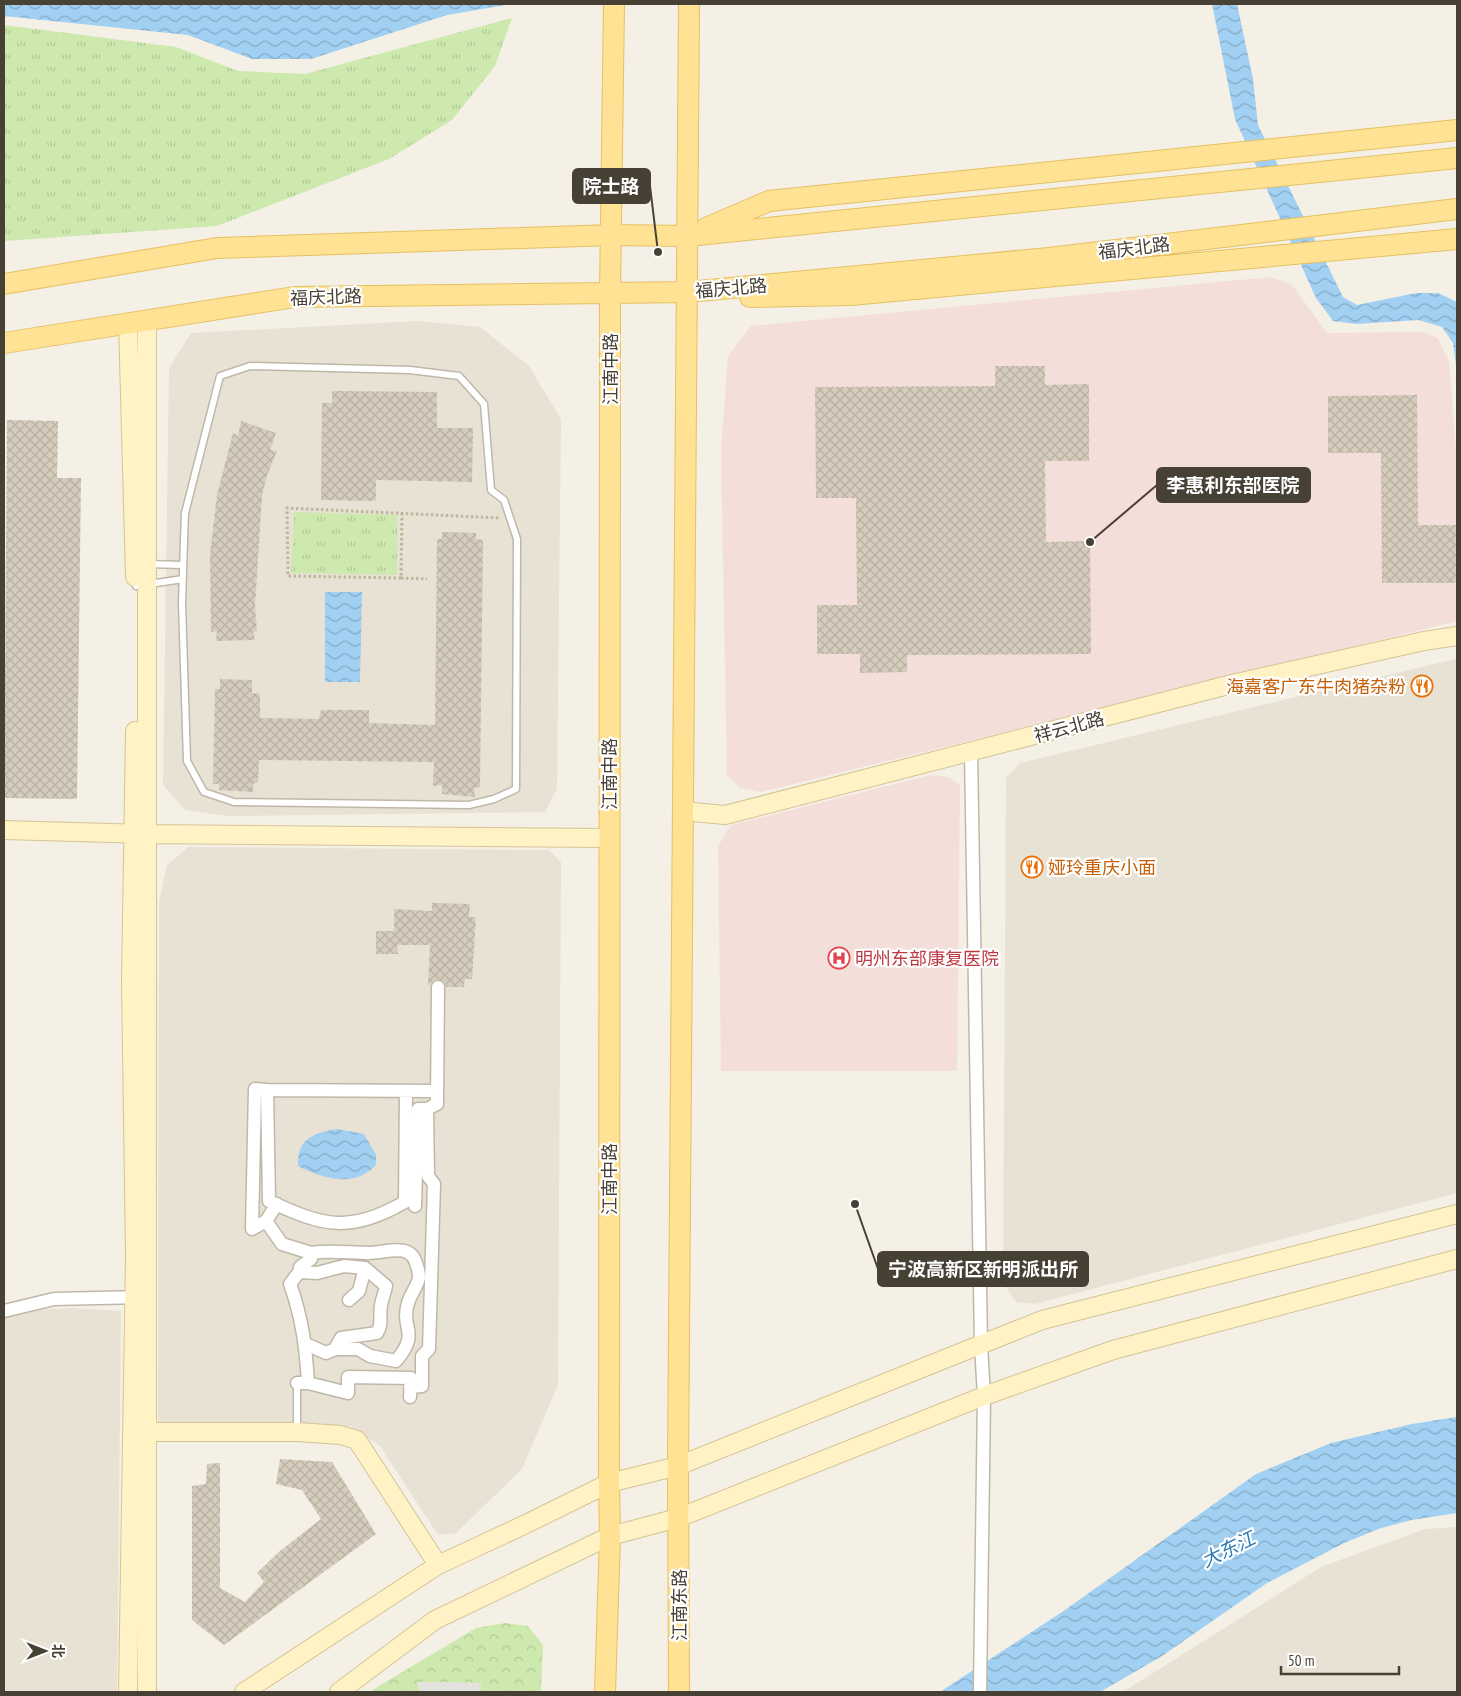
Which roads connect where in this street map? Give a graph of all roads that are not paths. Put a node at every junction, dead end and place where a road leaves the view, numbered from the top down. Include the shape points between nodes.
1 (690, 4) edge
2 (614, 7) edge
3 (1457, 130) edge
4 (1457, 158) edge
5 (1457, 209) edge
6 (611, 235) junction
7 (688, 236) junction
8 (1457, 239) edge
9 (4, 284) edge
10 (688, 292) junction
11 (610, 294) junction
12 (138, 322) junction
13 (4, 343) edge
14 (141, 564) junction
15 (183, 565) junction
16 (183, 579) junction
17 (141, 585) junction
18 (1457, 636) edge
19 (971, 752) junction
20 (682, 811) junction
21 (4, 830) edge
22 (140, 834) junction
23 (610, 838) junction
24 (438, 986) dead end
25 (266, 1090) junction
26 (406, 1091) junction
27 (437, 1091) junction
28 (427, 1108) junction
29 (277, 1204) junction
30 (415, 1206) dead end
31 (1457, 1214) edge
32 (266, 1222) junction
33 (311, 1253) junction
34 (1457, 1259) edge
35 (365, 1268) junction
36 (301, 1272) junction
37 (141, 1298) junction
38 (350, 1300) dead end
39 (4, 1311) edge
40 (306, 1344) junction
41 (980, 1345) junction
42 (335, 1349) junction
43 (302, 1383) junction
44 (984, 1396) junction
45 (148, 1432) junction
46 (297, 1432) junction
47 (678, 1466) junction
48 (609, 1482) junction
49 (678, 1518) junction
50 (610, 1536) junction
51 (438, 1565) junction
52 (347, 1690) edge
53 (128, 1692) edge
54 (147, 1692) edge
55 (244, 1692) edge
56 (605, 1692) edge
57 (679, 1692) edge
58 (980, 1692) edge

1 - 7 main road
2 - 6 main road, 江南中路
3 - 7 main road via 769,200
4 - 7 main road
5 - 10 main road, 福庆北路 via 1049,258
6 - 7 main road
6 - 9 main road via 217,248
6 - 11 main road, 江南中路
7 - 10 main road
8 - 10 main road via 851,295 765,298
10 - 11 main road, 福庆北路
10 - 20 main road
11 - 12 main road, 福庆北路 via 295,297
11 - 23 main road, 江南中路
12 - 13 main road, 福庆北路
12 - 14 street
14 - 15 lane
14 - 17 street
15 - 16 lane
15 - 16 lane via 185,513 220,376 250,366 410,370 459,376 484,404 491,490 504,500 517,539 516,789 469,805 234,802 204,792 187,761
16 - 17 lane
17 - 22 street
18 - 19 street, 祥云北路 via 1232,684
19 - 20 street, 祥云北路 via 725,815
19 - 41 street
20 - 47 main road
21 - 22 street
22 - 23 street
22 - 37 street
23 - 48 main road, 江南中路
24 - 27 street
25 - 26 street
25 - 29 street via 269,1201
25 - 32 street via 255,1089 252,1229
26 - 27 street
26 - 29 street via 405,1202 346,1224 327,1223
27 - 28 street via 437,1104
28 - 30 street via 418,1109
28 - 43 street via 428,1176 434,1184 429,1349 422,1356 422,1386 410,1392 411,1378 348,1377 348,1393
29 - 32 street
31 - 41 street via 1042,1320
32 - 33 street via 282,1244
33 - 36 street via 311,1259 300,1267
33 - 42 street via 405,1250 414,1257 418,1270 419,1278 407,1304 410,1337 407,1348 396,1360 370,1356 358,1349
34 - 44 street via 1113,1350
35 - 36 street via 344,1266 317,1273
35 - 38 street via 359,1291
35 - 42 street via 386,1286 381,1305 381,1328 377,1334 341,1338
36 - 40 street via 290,1284
37 - 39 street via 54,1298
37 - 45 street
37 - 53 street
40 - 42 street via 326,1353
40 - 43 street
41 - 44 street
41 - 47 street
43 - 46 lane
44 - 49 street
44 - 58 street
45 - 46 street
45 - 54 street
46 - 51 street via 341,1435 356,1440
47 - 48 street
47 - 49 main road
48 - 50 main road, 江南中路
48 - 51 street
49 - 50 street
49 - 57 main road, 江南东路
50 - 52 street via 435,1620
50 - 56 main road
51 - 55 street

